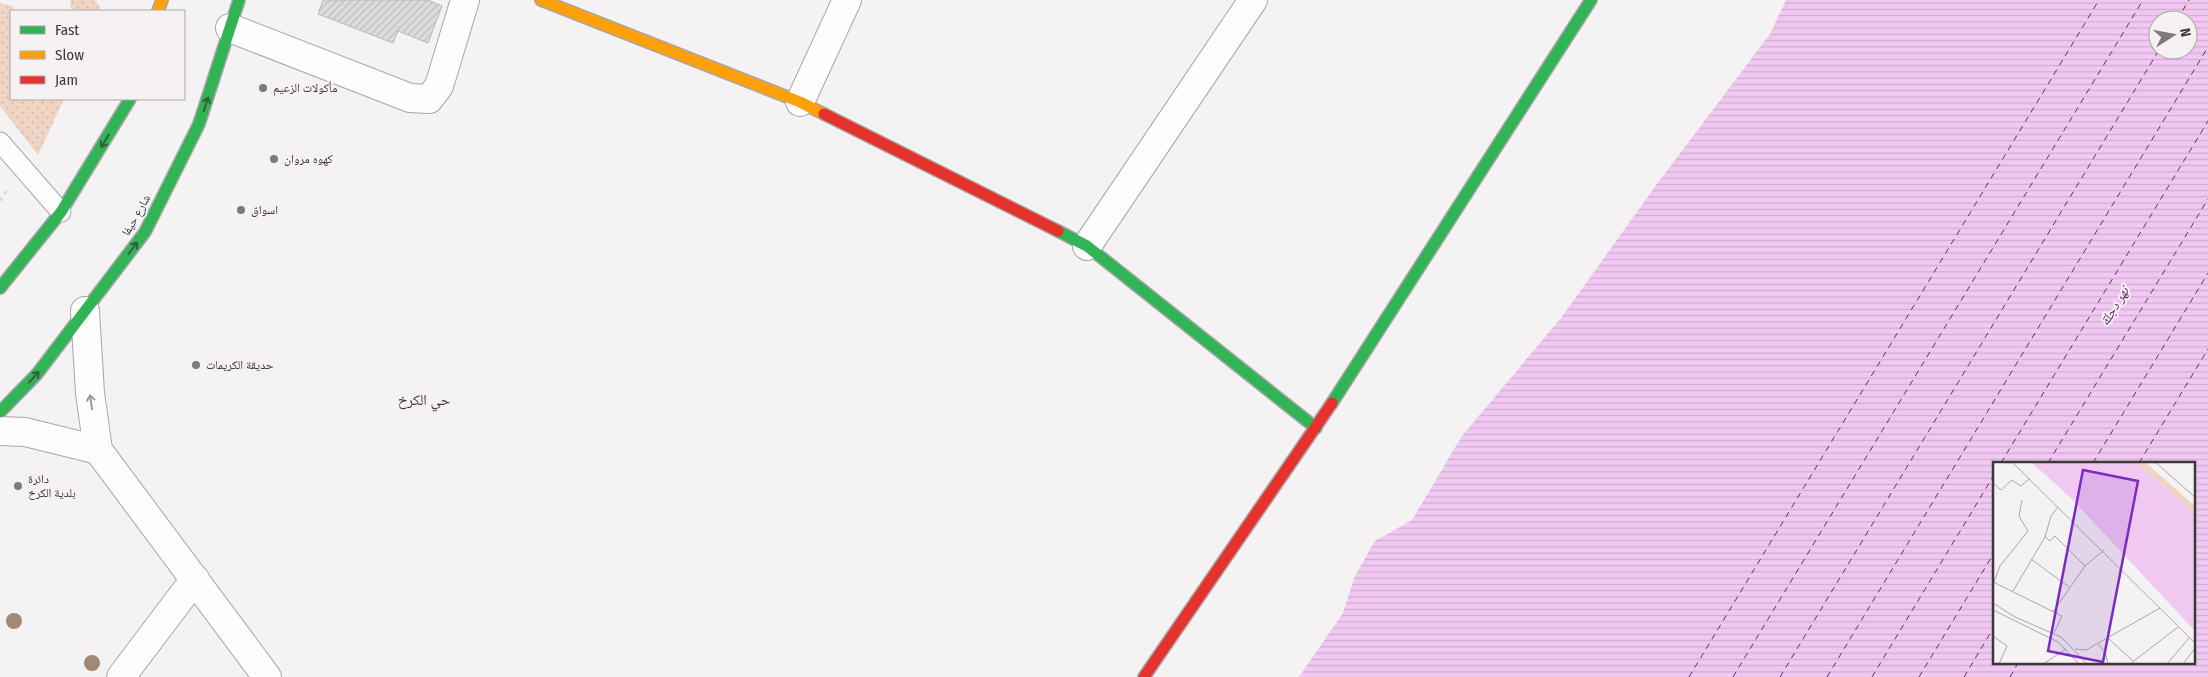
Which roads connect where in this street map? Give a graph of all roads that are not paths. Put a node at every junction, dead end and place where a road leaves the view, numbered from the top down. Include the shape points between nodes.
1 (239, 0) edge
2 (465, 0) edge
3 (541, 0) edge
4 (847, 0) edge
5 (1253, 0) edge
6 (1590, 0) edge
7 (230, 28) junction
8 (129, 100) edge
9 (800, 102) junction
10 (0, 142) edge
11 (61, 212) junction
12 (1087, 246) junction
13 (0, 288) edge
14 (85, 311) junction
15 (0, 412) edge
16 (1316, 428) junction
17 (0, 431) edge
18 (98, 450) junction
19 (195, 579) junction
20 (121, 677) edge
21 (267, 677) edge
22 (1144, 677) edge

1 - 7 street, شارع حيفا
2 - 7 street via 439,86 429,99 410,98
3 - 9 street
4 - 9 street
5 - 12 street
6 - 16 street
14 -> 7 street, شارع حيفا via 145,232 200,124
8 -> 11 street
9 - 12 street
10 - 11 lane
11 - 13 street
12 - 16 street
15 -> 14 street, شارع حيفا via 37,374
18 -> 14 street via 90,393
16 - 22 street
17 - 18 street via 25,432
18 - 19 street
19 - 20 street
19 - 21 street

